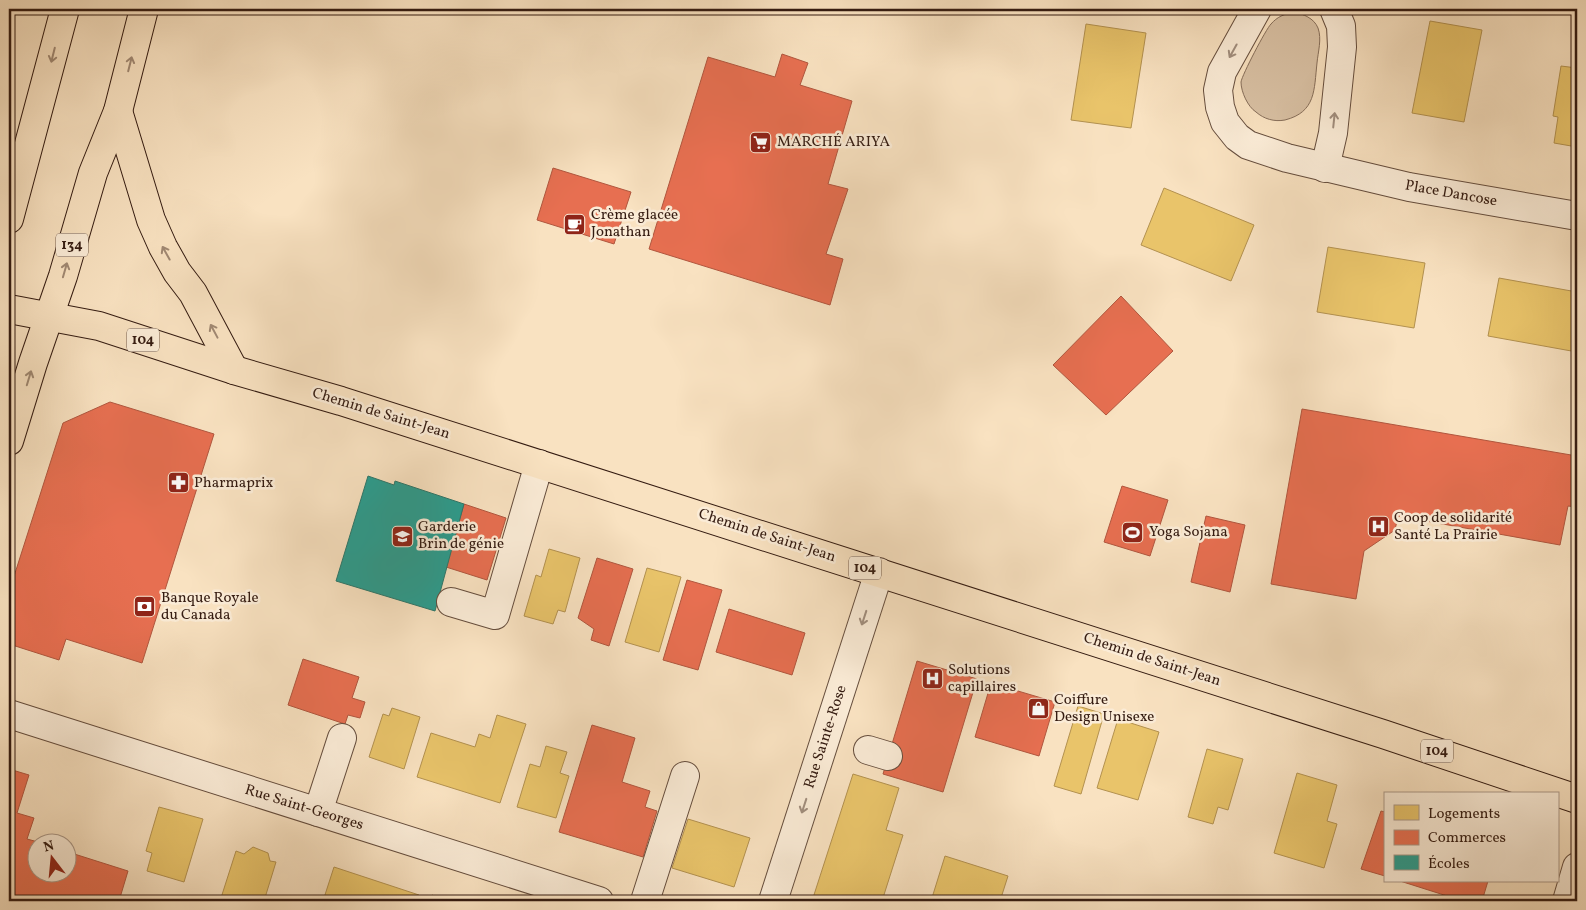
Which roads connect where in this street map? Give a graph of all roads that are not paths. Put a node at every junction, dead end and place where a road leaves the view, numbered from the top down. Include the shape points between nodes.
1 (65, 9) edge
2 (144, 9) edge
3 (1257, 9) edge
4 (1334, 9) edge
5 (118, 111) junction
6 (1325, 168) junction
7 (1577, 216) edge
8 (9, 218) edge
9 (9, 309) edge
10 (50, 316) junction
11 (234, 370) junction
12 (9, 441) edge
13 (539, 464) junction
14 (879, 572) junction
15 (451, 602) dead end
16 (9, 714) edge
17 (342, 738) dead end
18 (685, 776) dead end
19 (1556, 792) edge
20 (1558, 793) edge
21 (1577, 799) edge
22 (318, 812) junction
23 (1577, 867) edge
24 (599, 901) edge
25 (645, 901) edge
26 (773, 901) edge
27 (1567, 901) edge

1 -> 8 main road
5 -> 2 main road, 134
3 -> 6 street, Place Dancose via 1222,72 1218,90 1226,122 1237,137 1248,144
6 -> 4 street via 1333,133 1342,46 1341,26
10 -> 5 main road, 134 via 93,173
11 -> 5 main road via 194,293 163,247 151,220
6 - 7 street, Place Dancose via 1409,187
9 - 10 main road, Chemin de Saint-Jean / 104
10 - 11 main road, Chemin de Saint-Jean / 104 via 99,326
12 -> 10 main road, 134
11 - 13 main road, Chemin de Saint-Jean / 104
13 - 14 main road, Chemin de Saint-Jean / 104
13 - 15 street via 495,615
14 - 19 main road, Chemin de Saint-Jean / 104
14 -> 26 street, Rue Sainte-Rose
16 - 22 street, Rue Saint-Georges
17 - 22 street
18 - 25 street
20 - 21 main road, Chemin de Saint-Jean / 104
22 - 24 street, Rue Saint-Georges
23 - 27 street

